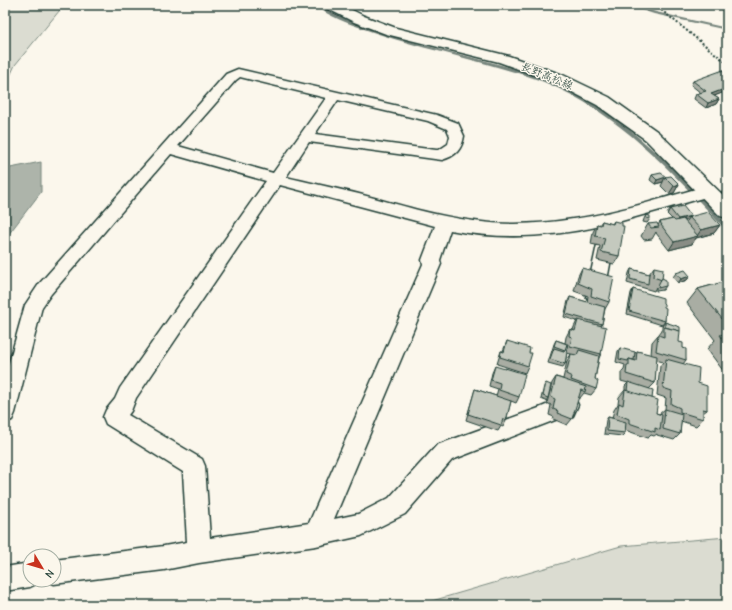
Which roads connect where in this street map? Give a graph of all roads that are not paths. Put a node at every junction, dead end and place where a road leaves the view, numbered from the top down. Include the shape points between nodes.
1 (331, 5) edge
2 (334, 96) junction
3 (305, 137) junction
4 (168, 148) junction
5 (278, 179) junction
6 (698, 193) junction
7 (727, 210) edge
8 (611, 218) junction
9 (445, 222) junction
10 (592, 312) edge
11 (579, 387) edge
12 (5, 413) edge
13 (316, 534) junction
14 (199, 551) junction
15 (62, 571) edge
16 (22, 577) edge
17 (5, 579) edge

1 - 6 main road, 長野高松線 via 391,31 504,60 557,78 603,101 652,136
2 - 3 street
2 - 3 street via 432,118 454,126 457,136 455,146 442,155 436,155
2 - 4 street via 238,73 231,77
3 - 5 street
4 - 5 street
4 - 12 street via 45,289 34,305
5 - 9 street
5 - 14 street via 127,394 124,404 113,418 194,466
6 - 7 main road, 長野高松線
6 - 8 street
8 - 9 street via 561,227 491,229
8 - 10 street
9 - 13 street via 431,260 432,264
11 - 13 street via 566,409 564,407 445,452 397,506 361,525
13 - 14 street
14 - 15 street
16 - 17 street

